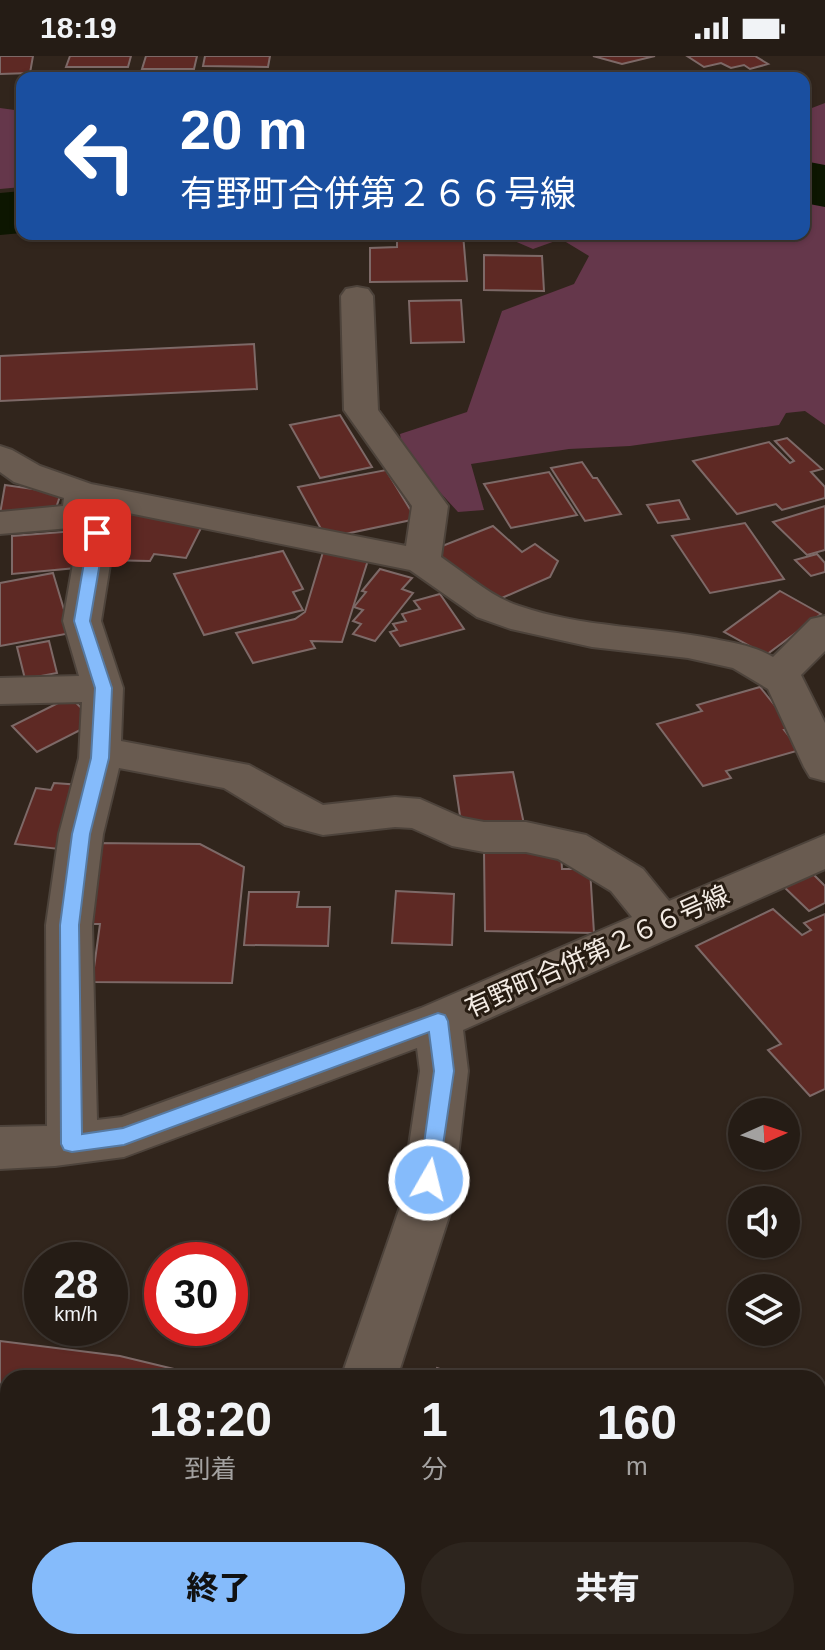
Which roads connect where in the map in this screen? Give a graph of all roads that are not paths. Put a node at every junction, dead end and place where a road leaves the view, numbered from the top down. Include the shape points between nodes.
1 (357, 296) dead end
2 (6, 467) edge
3 (81, 505) junction
4 (0, 523) edge
5 (422, 561) junction
6 (825, 628) edge
7 (778, 675) junction
8 (103, 688) junction
9 (0, 691) edge
10 (101, 751) junction
11 (825, 767) edge
12 (825, 851) edge
13 (663, 924) junction
14 (438, 1021) junction
15 (72, 1144) junction
16 (0, 1149) edge
17 (372, 1370) edge

1 - 5 street via 361,410 430,506
2 - 3 street
3 - 4 street
3 - 5 street
3 - 8 street via 97,533 82,621
5 - 7 street via 511,617 745,658
6 - 7 street
7 - 11 street
8 - 9 street
8 - 10 street
10 - 13 street via 234,775 300,814 323,820 420,814 452,831 570,846 627,880
10 - 15 street via 81,834 69,925
12 - 13 street, 有野町合併第２６６号線
13 - 14 street, 有野町合併第２６６号線
14 - 15 street, 有野町合併第２６６号線 via 124,1137
14 - 17 street via 444,1071 426,1207
15 - 16 street, 有野町合併第２６６号線

